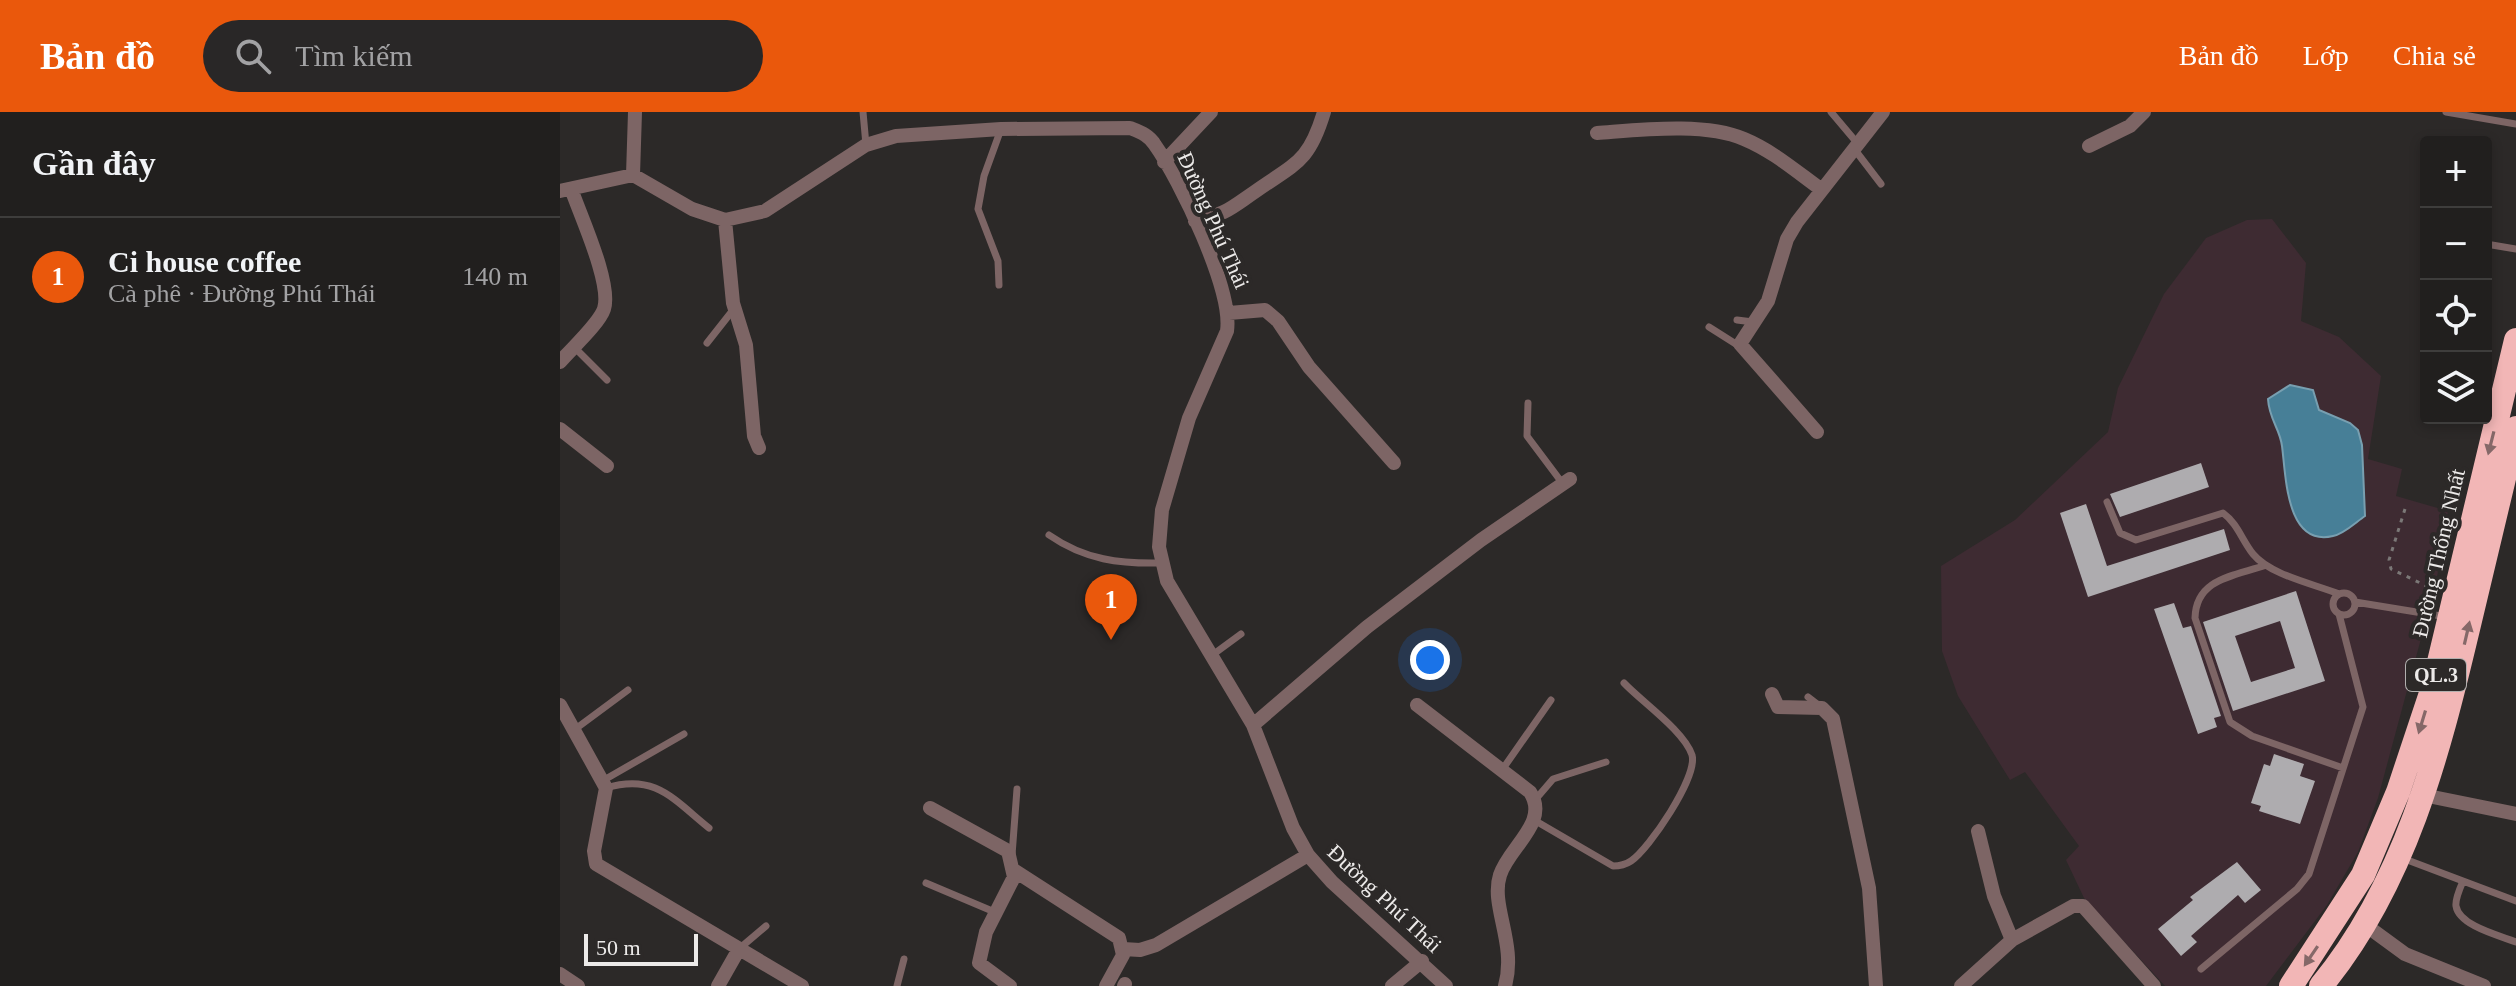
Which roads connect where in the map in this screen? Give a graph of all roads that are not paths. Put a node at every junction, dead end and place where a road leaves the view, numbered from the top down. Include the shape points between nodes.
1 (635, 112) edge
2 (863, 112) edge
3 (1211, 112) edge
4 (1324, 112) edge
5 (1831, 112) edge
6 (1883, 112) edge
7 (2144, 112) edge
8 (2446, 112) edge
9 (2516, 124) edge
10 (1001, 129) junction
11 (1597, 133) dead end
12 (866, 145) junction
13 (2089, 146) dead end
14 (1856, 147) junction
15 (1164, 162) junction
16 (633, 175) junction
17 (1881, 184) dead end
18 (1822, 190) junction
19 (566, 191) edge
20 (725, 220) junction
21 (1195, 221) junction
22 (2492, 245) edge
23 (2516, 249) edge
24 (999, 285) dead end
25 (734, 309) junction
26 (1229, 313) junction
27 (1737, 320) dead end
28 (1755, 323) junction
29 (1709, 327) dead end
30 (707, 343) dead end
31 (573, 346) junction
32 (1740, 347) junction
33 (2515, 349) edge
34 (560, 362) edge
35 (607, 380) dead end
36 (1528, 403) dead end
37 (2516, 428) edge
38 (560, 429) edge
39 (1817, 432) dead end
40 (759, 448) dead end
41 (1394, 463) dead end
42 (607, 466) dead end
43 (1567, 482) joint
44 (2107, 502) dead end
45 (1049, 535) dead end
46 (1162, 563) junction
47 (2266, 565) junction
48 (2339, 594) junction
49 (2355, 602) junction
50 (2452, 607) junction
51 (2339, 614) junction
52 (1241, 634) dead end
53 (1211, 656) junction
54 (1624, 683) dead end
55 (628, 690) dead end
56 (1772, 694) dead end
57 (1808, 697) dead end
58 (1551, 700) dead end
59 (560, 705) edge
60 (1417, 705) dead end
61 (1822, 708) junction
62 (1253, 725) junction
63 (574, 730) junction
64 (684, 734) dead end
65 (1606, 762) dead end
66 (2343, 768) junction
67 (1502, 770) junction
68 (605, 784) junction
69 (1017, 789) dead end
70 (2423, 795) junction
71 (1535, 800) junction
72 (930, 808) dead end
73 (2516, 814) edge
74 (1534, 820) junction
75 (709, 828) dead end
76 (1978, 831) dead end
77 (1308, 855) junction
78 (2400, 857) junction
79 (1012, 864) junction
80 (2463, 881) junction
81 (926, 883) dead end
82 (2516, 901) edge
83 (997, 913) junction
84 (2364, 924) junction
85 (766, 926) dead end
86 (2012, 940) junction
87 (2516, 942) edge
88 (739, 949) junction
89 (1123, 949) junction
90 (904, 959) dead end
91 (1422, 961) junction
92 (2201, 969) dead end
93 (560, 974) edge
94 (578, 986) edge
95 (718, 986) edge
96 (802, 986) edge
97 (897, 986) edge
98 (1010, 986) edge
99 (1106, 986) edge
100 (1392, 986) edge
101 (1446, 986) edge
102 (1505, 986) edge
103 (1876, 986) edge
104 (1961, 986) edge
105 (2154, 986) edge
106 (2291, 986) edge
107 (2321, 986) edge
108 (2484, 986) edge

1 - 16 street
2 - 12 lane
3 - 15 street
4 - 21 street via 1310,150 1295,167 1240,206
5 - 14 lane
6 - 14 street
7 - 13 street via 2130,126
8 - 9 lane
10 - 12 street, Đường Phú Thái via 896,136
10 - 15 street, Đường Phú Thái via 1130,128 1144,133
10 - 24 lane via 978,209 998,261
11 - 18 street via 1713,131 1742,138
12 - 20 street, Đường Phú Thái via 765,211
14 - 17 lane
14 - 18 street
15 - 21 street, Đường Phú Thái
16 - 19 street
16 - 20 street via 692,209
18 - 28 street via 1787,239 1778,275
19 - 31 street via 601,274 605,302 601,315
20 - 25 street
21 - 26 street, Đường Phú Thái
22 - 23 lane
25 - 30 lane
25 - 40 street via 744,334
26 - 41 street via 1265,310 1278,321 1309,367
26 - 46 street, Đường Phú Thái via 1227,331 1189,418 1168,487 1159,533
27 - 28 lane
28 - 32 street
29 - 32 lane
31 - 34 street
31 - 35 lane
32 - 39 street
33 -> 50 highway, Đường Thống Nhất / QL.3
36 - 43 lane via 1527,436
70 -> 37 highway, Đường Thống Nhất / QL.3 via 2452,698
38 - 42 street
43 - 62 street via 1367,627
44 - 47 lane via 2120,533 2136,540 2223,513
45 - 46 lane via 1095,558
46 - 53 street, Đường Phú Thái via 1178,604
47 - 48 lane
47 - 66 lane via 2207,587 2195,606 2230,722 2252,736
48 - 49 lane via 2349,594
48 - 51 lane via 2333,606
49 - 50 lane
49 - 51 lane via 2348,614
50 -> 106 highway, Đường Thống Nhất / QL.3 via 2416,741 2363,875
51 - 66 lane via 2363,696
52 - 53 lane
53 - 62 street, Đường Phú Thái
54 - 74 lane via 1672,726 1692,757 1692,770 1670,811 1636,857 1620,866
55 - 63 lane
56 - 61 street via 1782,708
57 - 61 lane
58 - 67 lane
59 - 63 street
60 - 67 street
61 - 103 street via 1831,713 1837,731 1869,888
62 - 77 street, Đường Phú Thái
63 - 68 street
64 - 68 lane
65 - 71 lane via 1553,779
66 - 92 lane via 2309,874
67 - 71 street
68 - 75 lane via 638,781 653,786
68 - 88 street via 596,864
69 - 79 lane
70 - 73 street
70 - 78 highway, Đường Thống Nhất / QL.3
71 - 74 street
72 - 79 street via 1006,848
74 - 102 street via 1498,883 1511,963
76 - 86 street via 1994,896
77 - 89 street via 1156,945
77 - 91 street, Đường Phú Thái
78 - 80 lane
78 - 84 highway, Đường Thống Nhất / QL.3
79 - 83 street
79 - 89 street via 1116,934
80 - 82 lane
80 - 87 lane via 2459,913
81 - 83 lane
83 - 98 street via 979,963
84 - 107 highway, Đường Thống Nhất / QL.3
84 - 108 street via 2405,954
85 - 88 lane
86 - 104 street
86 - 105 street via 2073,906 2083,906
88 - 95 street
88 - 96 street
89 - 99 street
90 - 97 lane
91 - 100 street
91 - 101 street, Đường Phú Thái
93 - 94 street

